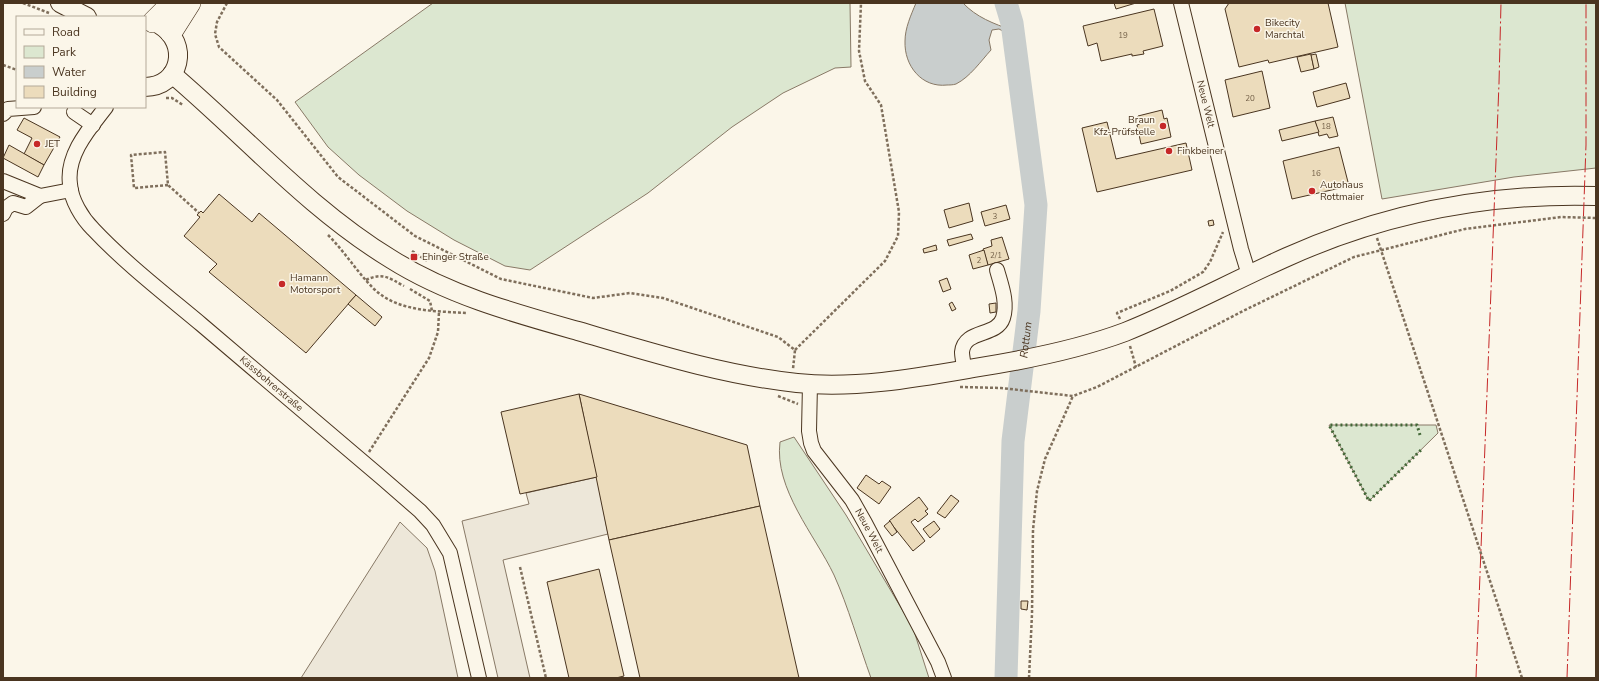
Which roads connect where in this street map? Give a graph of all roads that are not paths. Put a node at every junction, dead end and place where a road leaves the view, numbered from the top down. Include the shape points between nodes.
1 (172, 3) edge
2 (190, 3) edge
3 (1181, 3) edge
4 (55, 8) edge
5 (83, 16) edge
6 (149, 22) edge
7 (171, 33) junction
8 (172, 74) junction
9 (146, 87) edge
10 (105, 108) edge
11 (38, 110) edge
12 (74, 112) dead end
13 (3, 114) edge
14 (93, 124) junction
15 (3, 181) edge
16 (71, 190) junction
17 (40, 196) junction
18 (1596, 196) edge
19 (3, 214) edge
20 (998, 270) dead end
21 (1249, 275) junction
22 (964, 370) junction
23 (810, 384) junction
24 (479, 678) edge
25 (944, 678) edge

1 - 6 highway
2 - 7 highway
3 - 21 street, Neue Welt
4 - 5 main road
6 - 7 main road via 166,28
7 - 8 main road via 176,41 178,58
8 - 9 main road via 158,85
8 - 23 main road via 321,209 355,235 416,274 493,306 683,361 747,375
10 - 14 street, Kässbohrerstraße
11 - 13 street via 8,109
12 - 14 street
14 - 16 street, Kässbohrerstraße via 72,158
15 - 17 street
16 - 17 street
16 - 24 street, Kässbohrerstraße via 88,223 130,264 420,511 450,553
17 - 19 street via 26,207 13,203
18 - 21 main road via 1524,196 1442,207 1350,232
20 - 22 street via 1005,299 1003,319 993,329 964,343
21 - 22 main road via 1124,332 1046,354
22 - 23 main road via 897,381
23 - 25 street, Neue Welt via 809,431 814,451 852,500 938,662

